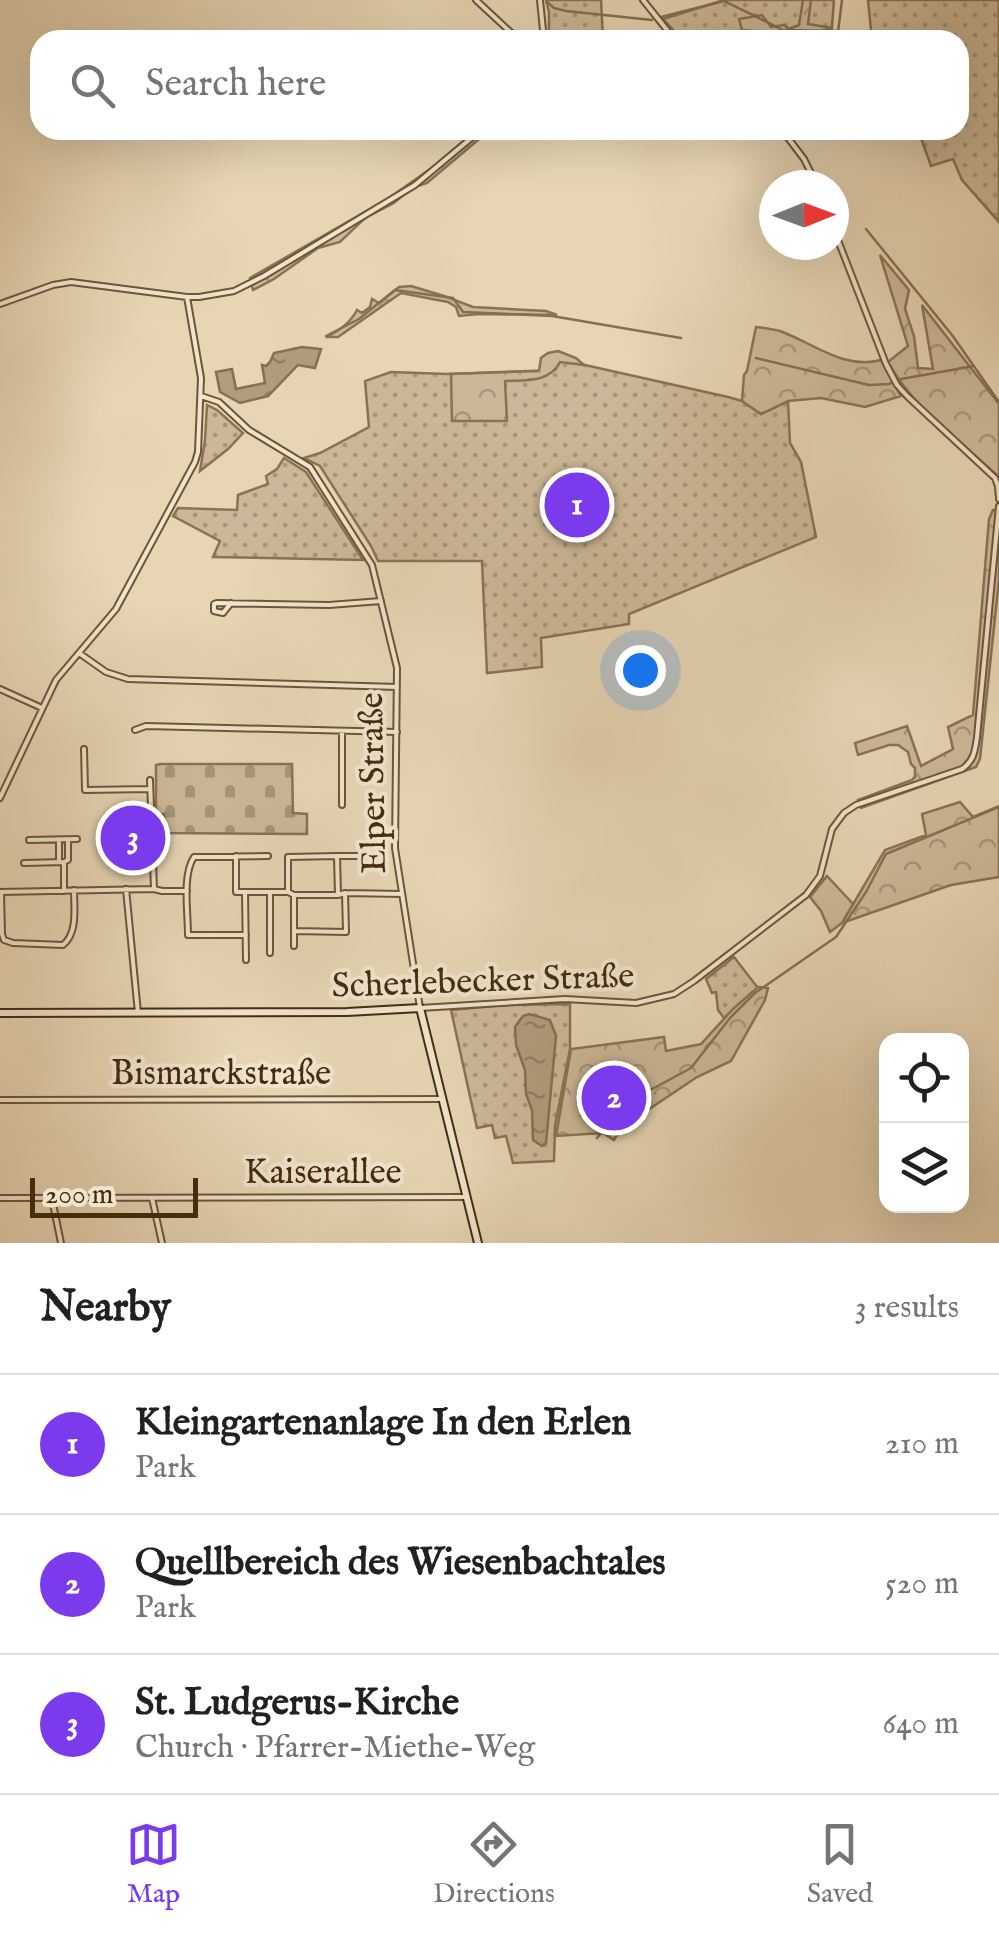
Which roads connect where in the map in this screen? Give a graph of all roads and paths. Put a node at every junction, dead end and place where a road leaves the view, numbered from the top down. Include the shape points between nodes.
1 (476, 0) edge
2 (540, 0) edge
3 (643, 0) edge
4 (508, 30) edge
5 (543, 30) edge
6 (667, 30) edge
7 (469, 140) edge
8 (790, 140) edge
9 (810, 170) edge
10 (845, 260) edge
11 (187, 297) junction
12 (0, 304) edge
13 (201, 396) junction
14 (999, 503) edge
15 (382, 600) junction
16 (231, 603) dead end
17 (79, 653) junction
18 (398, 687) junction
19 (0, 689) edge
20 (42, 708) junction
21 (135, 730) dead end
22 (342, 731) junction
23 (397, 732) junction
24 (84, 749) dead end
25 (150, 780) dead end
26 (3, 786) edge
27 (150, 789) junction
28 (0, 798) edge
29 (342, 805) dead end
30 (29, 840) dead end
31 (58, 840) junction
32 (68, 840) junction
33 (76, 840) dead end
34 (236, 856) junction
35 (268, 856) dead end
36 (337, 856) junction
37 (365, 856) dead end
38 (61, 862) junction
39 (24, 863) dead end
40 (154, 889) junction
41 (74, 890) junction
42 (126, 890) junction
43 (64, 891) junction
44 (187, 891) junction
45 (0, 892) edge
46 (245, 892) junction
47 (270, 892) junction
48 (288, 892) junction
49 (346, 893) junction
50 (402, 894) junction
51 (338, 895) junction
52 (294, 896) junction
53 (294, 930) junction
54 (246, 935) junction
55 (8, 942) junction
56 (294, 946) dead end
57 (1, 947) edge
58 (270, 953) dead end
59 (246, 960) dead end
60 (420, 1008) junction
61 (0, 1013) edge
62 (138, 1013) junction
63 (441, 1098) junction
64 (0, 1100) edge
65 (0, 1198) edge
66 (52, 1198) junction
67 (152, 1198) junction
68 (466, 1198) junction
69 (61, 1243) edge
70 (162, 1243) edge
71 (477, 1243) edge

1 - 4 street
2 - 5 street
3 - 6 street
7 - 11 street via 414,185 253,282
8 - 9 street
10 - 14 street via 895,382 995,478
11 - 12 street via 70,282
11 - 13 street
13 - 15 street, Elper Straße via 310,468 370,558
13 - 17 street via 192,469 120,602
14 - 60 street, Scherlebecker Straße via 970,764 844,813 811,889 674,994 636,1004 565,999
15 - 16 street
15 - 18 street, Elper Straße
17 - 18 street via 128,680
17 - 20 street
18 - 23 street, Elper Straße
19 - 20 street
20 - 26 street
21 - 22 street
22 - 23 street
22 - 29 street
23 - 50 street, Elper Straße via 395,848
24 - 27 street via 85,790
25 - 27 street
26 - 28 street
27 - 40 street
30 - 31 street
31 - 32 street
31 - 38 street
32 - 33 street
32 - 38 street via 68,860
34 - 35 street
34 - 44 street via 191,858
34 - 46 street via 236,892
36 - 37 street
36 - 48 street via 288,858
36 - 51 street
38 - 39 street
38 - 43 street
40 - 42 street
40 - 44 street
41 - 42 street
41 - 43 street
41 - 55 street via 68,942
42 - 62 street
43 - 45 street
44 - 54 street via 188,934
45 - 55 street
46 - 47 street
46 - 54 street
47 - 48 street
47 - 58 street
48 - 52 street
49 - 50 street
49 - 51 street
49 - 53 street via 346,932
50 - 60 street, Elper Straße
51 - 52 street
52 - 53 street
53 - 56 street
54 - 59 street
55 - 57 street
60 - 62 street, Scherlebecker Straße
60 - 63 street, Elper Straße
61 - 62 street, Scherlebecker Straße
63 - 64 street, Bismarckstraße
63 - 68 street, Elper Straße
65 - 66 street, Kaiserallee
66 - 67 street, Kaiserallee
66 - 69 street
67 - 68 street, Kaiserallee
67 - 70 street
68 - 71 street, Elper Straße

